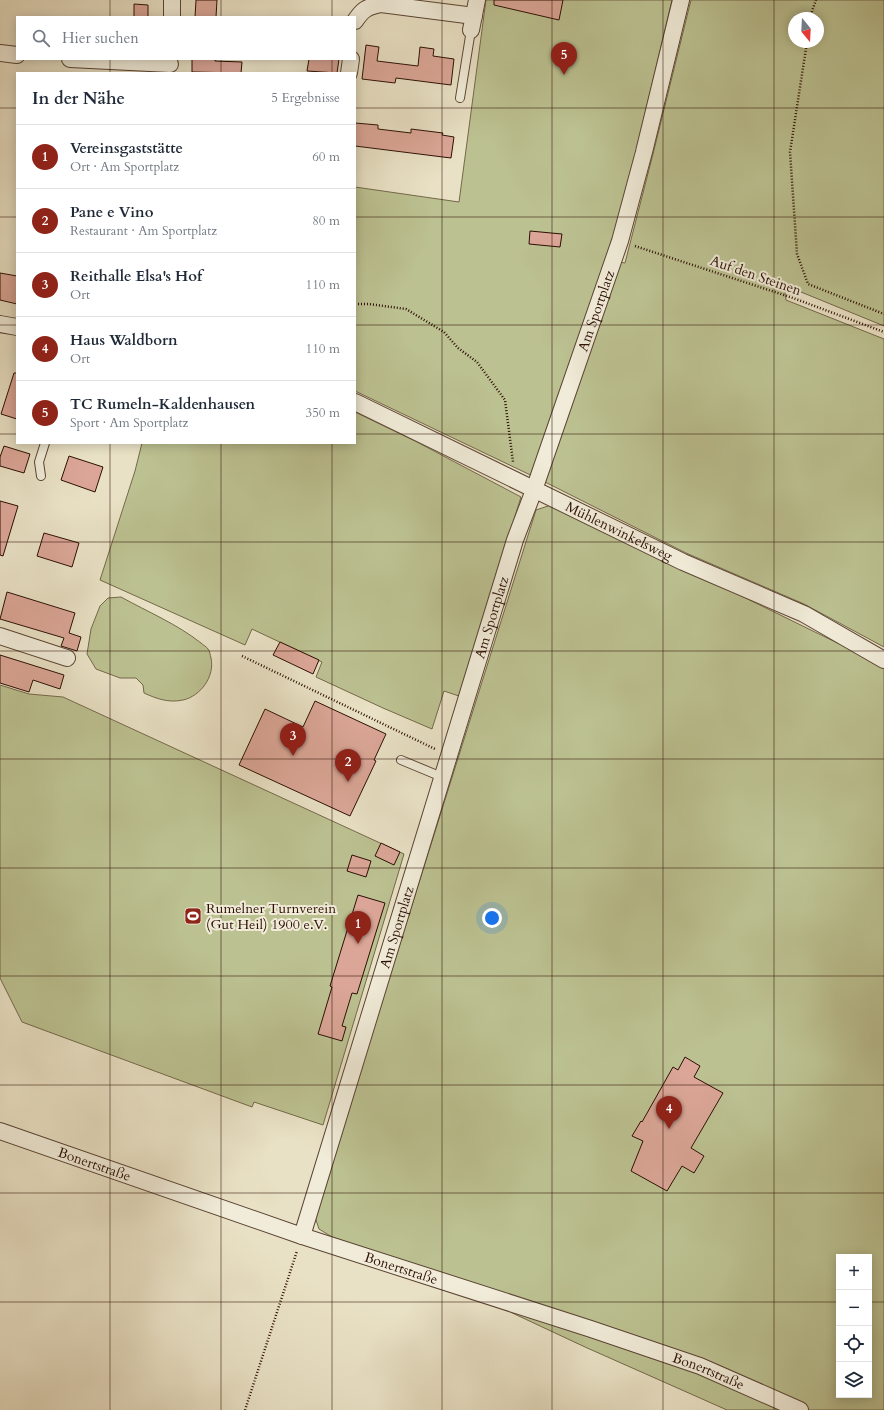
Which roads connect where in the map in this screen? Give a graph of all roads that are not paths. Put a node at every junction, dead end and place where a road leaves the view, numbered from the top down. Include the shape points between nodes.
1 (172, 0) edge
2 (478, 0) edge
3 (681, 0) edge
4 (172, 16) edge
5 (356, 20) edge
6 (473, 23) junction
7 (0, 54) edge
8 (16, 55) edge
9 (86, 60) edge
10 (351, 60) edge
11 (169, 65) edge
12 (349, 72) edge
13 (460, 98) dead end
14 (0, 324) edge
15 (16, 327) edge
16 (356, 402) edge
17 (45, 444) edge
18 (41, 476) dead end
19 (534, 490) junction
20 (0, 636) edge
21 (67, 658) dead end
22 (884, 660) edge
23 (401, 760) dead end
24 (442, 777) junction
25 (0, 1131) edge
26 (302, 1236) junction
27 (800, 1410) edge

1 - 4 street
2 - 6 street
3 - 19 street, Am Sportplatz via 620,240
5 - 6 street via 368,7 381,4
6 - 13 lane
7 - 8 street
9 - 11 street
10 - 12 street
14 - 15 street
16 - 19 street, Mühlenwinkelsweg
17 - 18 lane via 39,462
19 - 22 street, Mühlenwinkelsweg via 683,562 804,614
19 - 24 street, Am Sportplatz via 515,540
20 - 21 street
23 - 24 lane
24 - 26 street, Am Sportplatz
25 - 26 street, Bonertstraße
26 - 27 street, Bonertstraße via 700,1366

